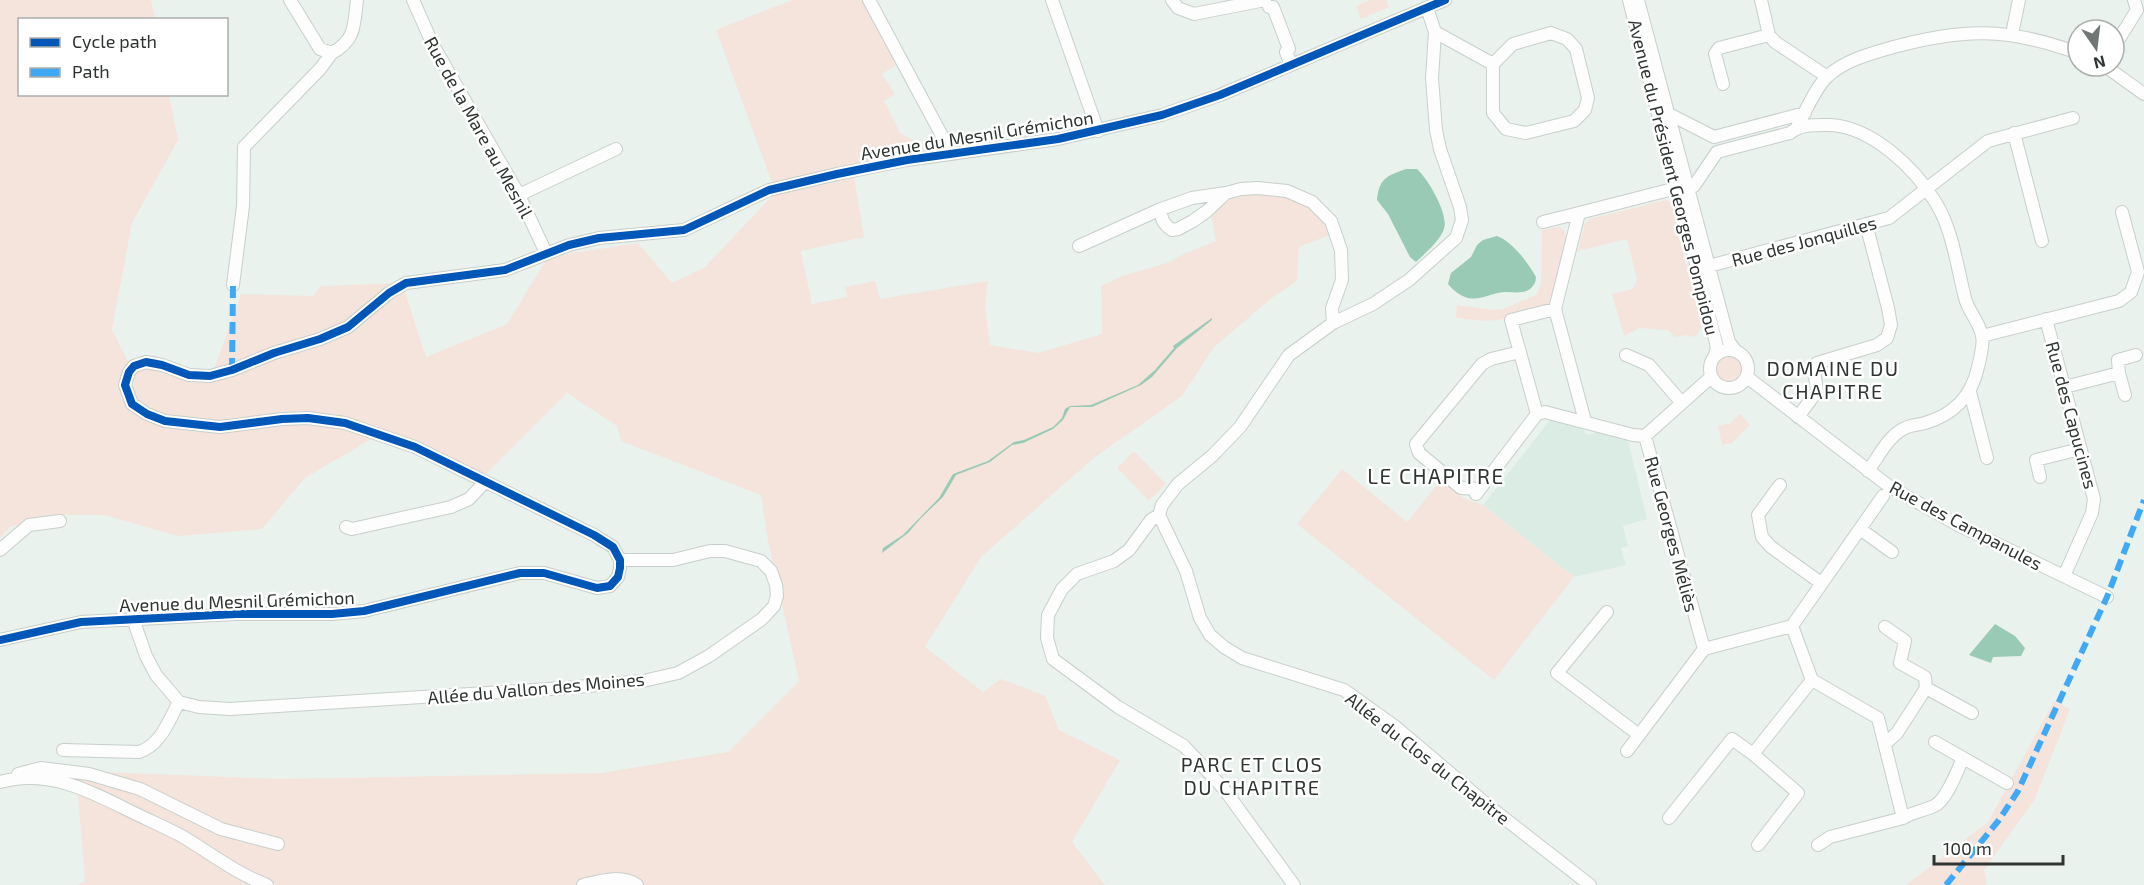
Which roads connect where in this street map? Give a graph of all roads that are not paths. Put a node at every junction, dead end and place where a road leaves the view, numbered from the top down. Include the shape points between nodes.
1 (290, 0) edge
2 (357, 0) edge
3 (413, 0) edge
4 (869, 0) edge
5 (1052, 0) edge
6 (1172, 0) edge
7 (1445, 0) edge
8 (1629, 0) edge
9 (1638, 0) edge
10 (1761, 0) edge
11 (2019, 0) edge
12 (1267, 2) edge
13 (2138, 6) edge
14 (1426, 8) junction
15 (2126, 26) edge
16 (1435, 32) junction
17 (2012, 34) junction
18 (1769, 35) junction
19 (2066, 49) edge
20 (332, 53) junction
21 (1492, 64) junction
22 (1291, 65) junction
23 (1827, 76) junction
24 (2122, 78) edge
25 (1723, 84) dead end
26 (2144, 94) edge
27 (1805, 113) junction
28 (1664, 115) junction
29 (2073, 118) dead end
30 (1797, 127) junction
31 (1098, 131) junction
32 (2014, 133) junction
33 (1713, 137) junction
34 (616, 149) dead end
35 (1717, 152) junction
36 (948, 154) junction
37 (1683, 189) junction
38 (1926, 190) junction
39 (1226, 193) junction
40 (519, 195) junction
41 (1161, 209) junction
42 (2122, 212) dead end
43 (1579, 213) junction
44 (1543, 222) dead end
45 (1866, 224) junction
46 (2042, 240) dead end
47 (1079, 246) dead end
48 (546, 253) junction
49 (1709, 266) junction
50 (233, 285) dead end
51 (1555, 309) junction
52 (2046, 319) junction
53 (1333, 323) junction
54 (1983, 336) junction
55 (1735, 350) junction
56 (1520, 352) junction
57 (1716, 354) junction
58 (1626, 355) dead end
59 (2136, 355) dead end
60 (2119, 373) junction
61 (1711, 376) junction
62 (1747, 377) junction
63 (2065, 387) junction
64 (1970, 392) junction
65 (2125, 395) dead end
66 (1682, 403) junction
67 (1537, 414) junction
68 (1798, 417) junction
69 (1584, 421) junction
70 (1645, 436) junction
71 (2080, 449) junction
72 (1987, 458) dead end
73 (1868, 471) junction
74 (2040, 477) dead end
75 (485, 482) junction
76 (1780, 485) dead end
77 (1883, 496) dead end
78 (1159, 515) junction
79 (60, 521) dead end
80 (346, 527) dead end
81 (1860, 529) junction
82 (0, 550) edge
83 (1892, 552) dead end
84 (620, 560) junction
85 (2064, 576) junction
86 (1821, 584) junction
87 (2106, 597) dead end
88 (1607, 612) dead end
89 (133, 619) junction
90 (1792, 626) junction
91 (1885, 627) dead end
92 (0, 640) edge
93 (1704, 649) junction
94 (1812, 680) junction
95 (1926, 688) junction
96 (179, 702) junction
97 (1972, 713) dead end
98 (1639, 735) junction
99 (1935, 741) dead end
100 (1885, 744) junction
101 (63, 750) dead end
102 (1627, 751) dead end
103 (1753, 754) junction
104 (1963, 758) junction
105 (2, 782) edge
106 (2007, 783) dead end
107 (1670, 818) dead end
108 (1903, 818) junction
109 (278, 844) dead end
110 (1758, 844) dead end
111 (1818, 845) dead end
112 (267, 885) edge
113 (583, 885) edge
114 (637, 885) edge
115 (1294, 885) edge
116 (1590, 885) edge

1 - 20 street via 320,49
2 - 20 street via 350,39
3 - 40 street, Rue de la Mare au Mesnil via 433,45
4 - 36 street
5 - 31 street
6 - 12 street via 1178,8 1194,14
7 - 14 street, Avenue du Mesnil Grémichon
8 - 28 street, Avenue du Président Georges Pompidou
9 - 28 street, Avenue du Président Georges Pompidou
10 - 18 street
11 - 17 street
12 - 22 street via 1273,7
13 - 15 street
14 - 16 street
14 - 22 street, Avenue du Mesnil Grémichon
16 - 21 street
16 - 53 street via 1432,78 1436,130 1460,207 1462,220 1456,238 1409,280
17 - 19 street
17 - 23 street via 1930,37 1868,54
18 - 23 street
18 - 25 street via 1719,48 1715,54
20 - 50 street via 244,147 243,206
21 - 21 street via 1493,114 1506,129 1526,133 1574,122 1585,110 1588,98 1576,49 1567,39 1551,33 1514,44
22 - 31 street, Avenue du Mesnil Grémichon via 1220,95
23 - 27 street
24 - 26 street
27 - 30 street
27 - 33 street
28 - 33 street
28 - 37 street, Avenue du Président Georges Pompidou
29 - 32 street, Rue des Jonquilles
30 - 35 street via 1790,133
30 - 38 street via 1839,125 1868,136 1908,166
31 - 36 street, Avenue du Mesnil Grémichon
32 - 38 street, Rue des Jonquilles via 1988,141
32 - 46 street
33 - 35 street
34 - 40 street
35 - 37 street via 1694,186
36 - 48 street, Avenue du Mesnil Grémichon via 769,190 684,230 599,238
37 - 43 street
37 - 49 street, Avenue du Président Georges Pompidou
37 - 57 street, Avenue du Président Georges Pompidou
38 - 45 street, Rue des Jonquilles via 1889,218
38 - 54 street via 1936,202 1949,232 1966,302
39 - 41 street via 1192,198
39 - 41 street via 1178,229 1166,226
39 - 53 street via 1258,188 1287,191 1312,202 1331,221 1341,250 1342,280 1332,308
40 - 48 street, Rue de la Mare au Mesnil
41 - 47 street
42 - 52 street via 2138,273 2131,292 2119,301
43 - 44 street
43 - 51 street
45 - 49 street, Rue des Jonquilles
45 - 68 street via 1888,308 1891,326 1887,338 1877,345 1817,363 1817,391
48 - 75 street, Avenue du Mesnil Grémichon via 505,270 406,283 348,327 232,370 210,376 189,375 146,362 134,366 125,385 132,404 165,421 220,427 308,418 345,423 415,447
49 - 55 street, Avenue du Président Georges Pompidou via 1729,342
51 - 56 street via 1511,320
51 - 69 street
52 - 54 street
52 - 63 street, Rue des Capucines
53 - 78 street via 1289,356 1240,427 1178,484
54 - 64 street
55 - 57 street
55 - 62 street via 1746,358
56 - 67 street
56 - 67 street via 1482,364 1416,444 1419,453 1461,488 1477,493
57 - 61 street via 1710,366
58 - 66 street via 1649,365
59 - 60 street via 2118,360
60 - 63 street
60 - 65 street
61 - 62 street via 1729,388
61 - 66 street, Rue Georges Méliès
62 - 68 street, Rue des Campanules
63 - 71 street, Rue des Capucines
64 - 72 street
64 - 73 street via 1953,410 1893,436
66 - 70 street, Rue Georges Méliès
67 - 69 street via 1545,412
68 - 73 street, Rue des Campanules
69 - 70 street
70 - 93 street, Rue Georges Méliès
71 - 74 street via 2036,460
71 - 85 street, Rue des Capucines via 2094,499 2092,513
73 - 85 street, Rue des Campanules via 1960,526
75 - 80 street via 469,499 451,507 352,529
75 - 84 street, Avenue du Mesnil Grémichon via 594,535 613,547
76 - 86 street via 1758,515 1762,537
77 - 81 street
78 - 115 street via 1129,550 1114,561 1077,574 1062,589 1048,615 1047,638 1053,659 1118,707 1184,746 1224,789
78 - 116 street, Allée du Clos du Chapitre via 1210,635 1242,658 1344,690 1397,728
79 - 82 street via 29,525
81 - 83 street
81 - 86 street
84 - 89 street, Avenue du Mesnil Grémichon via 618,578 610,586 597,588 544,573 520,573 364,611
84 - 96 street, Allée du Vallon des Moines via 673,560 725,551 762,561 771,570 777,596 762,619 709,657 678,673 642,681 230,709
85 - 87 street, Rue des Campanules
86 - 90 street
88 - 98 street via 1557,673
89 - 92 street, Avenue du Mesnil Grémichon via 81,622
89 - 96 street via 156,675
90 - 93 street
90 - 94 street
91 - 95 street via 1905,641 1900,663 1925,677
93 - 98 street
94 - 100 street via 1878,718
94 - 103 street
95 - 97 street
95 - 100 street via 1897,733
96 - 101 street via 157,741 140,752
98 - 102 street
99 - 104 street
100 - 108 street
103 - 107 street via 1732,739
103 - 110 street via 1798,793
104 - 106 street
104 - 108 street via 1943,799
105 - 109 street via 41,768 89,774 140,789 221,829
105 - 112 street via 42,777 68,782 178,835 250,879
108 - 111 street via 1830,837
113 - 114 street via 611,878

